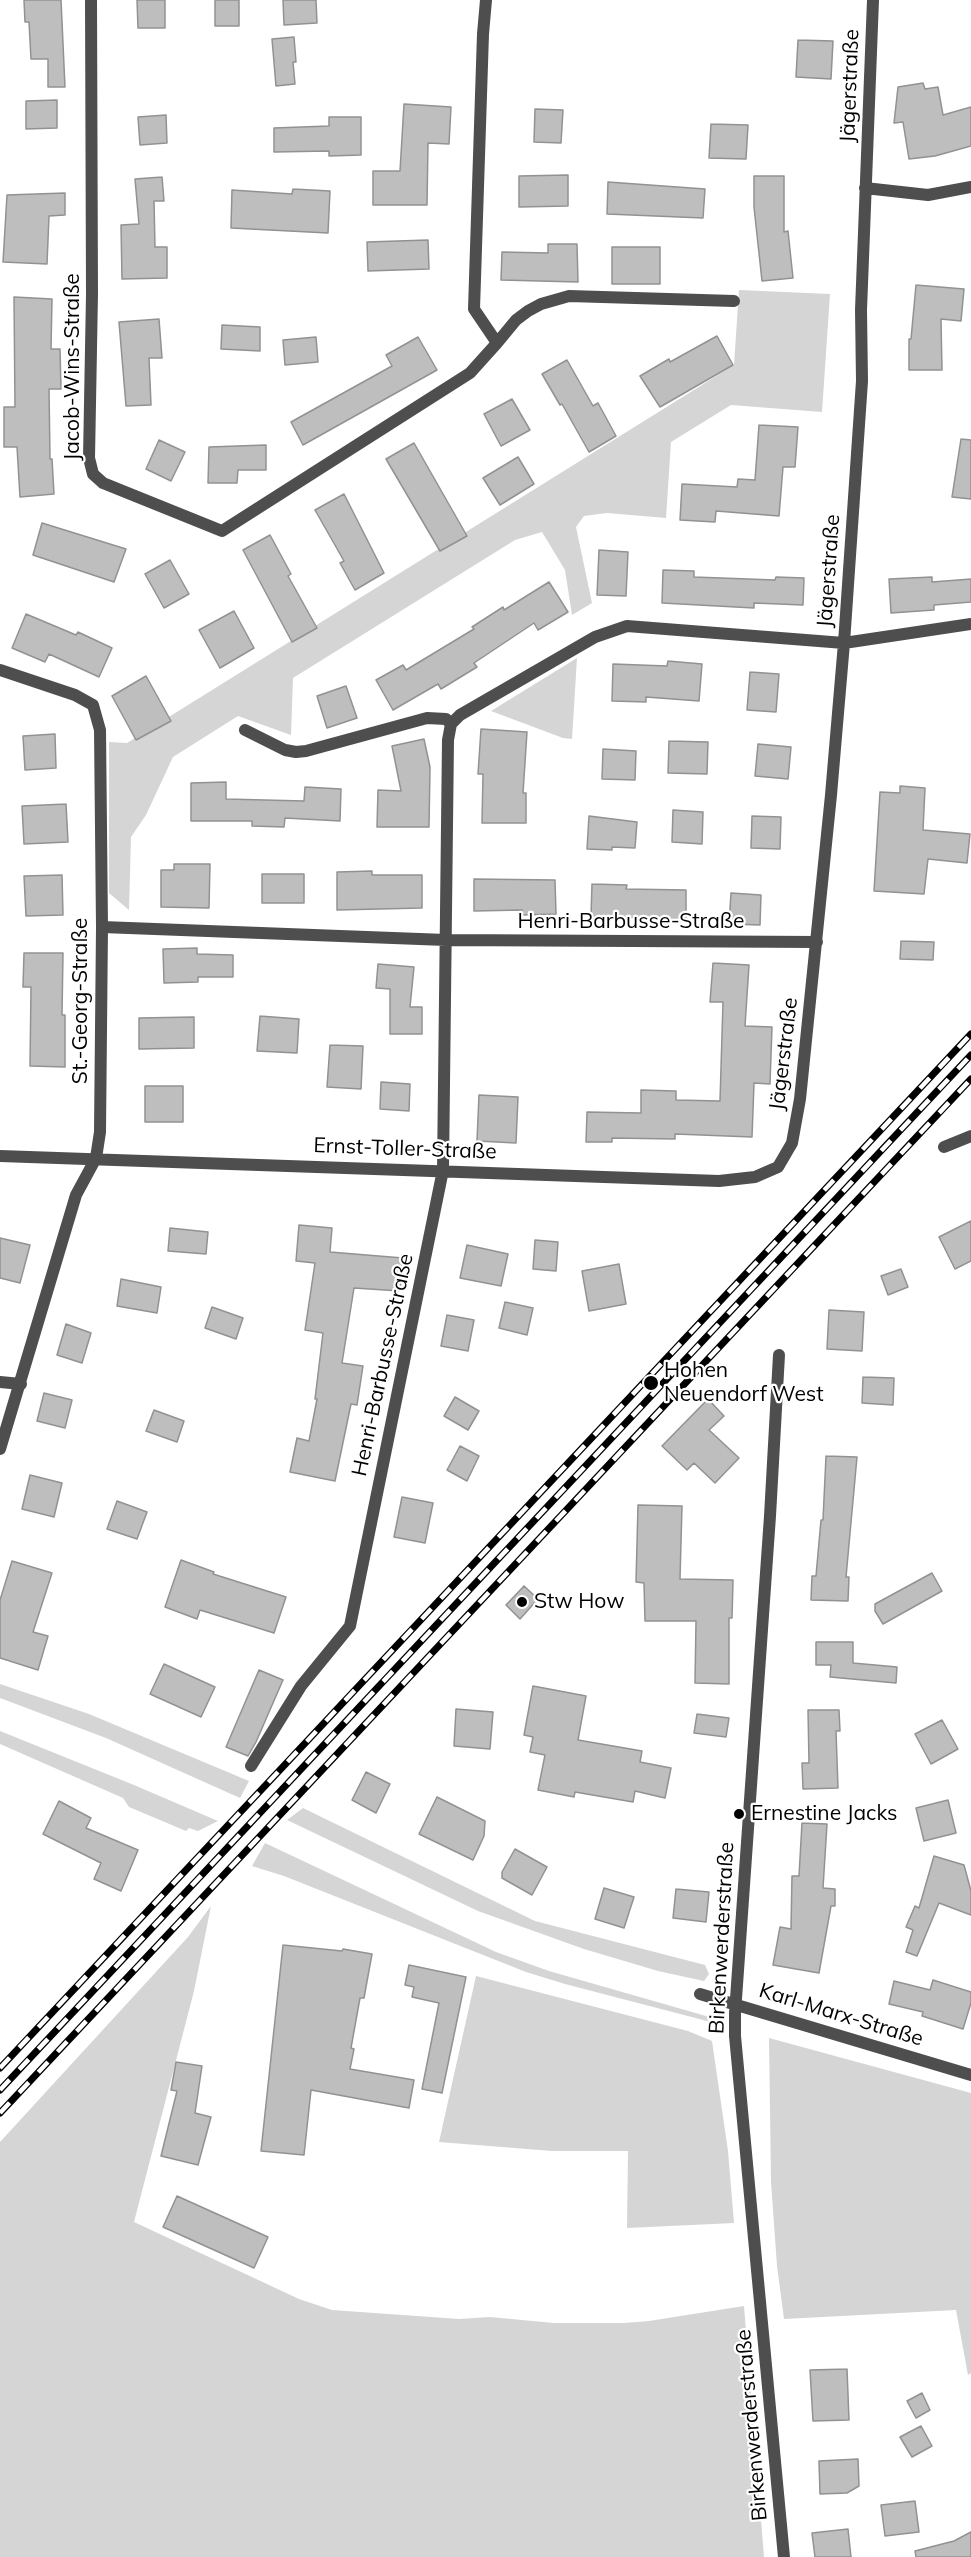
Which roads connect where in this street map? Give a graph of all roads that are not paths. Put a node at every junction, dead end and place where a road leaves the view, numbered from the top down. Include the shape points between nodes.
1 (91, 0) edge
2 (486, 0) edge
3 (873, 0) edge
4 (971, 187) edge
5 (865, 188) junction
6 (734, 301) dead end
7 (497, 343) junction
8 (971, 624) edge
9 (844, 643) junction
10 (0, 670) edge
11 (451, 724) junction
12 (245, 730) dead end
13 (102, 927) junction
14 (446, 940) junction
15 (817, 942) junction
16 (971, 1136) edge
17 (792, 1143) joint
18 (944, 1147) dead end
19 (0, 1156) edge
20 (96, 1158) junction
21 (443, 1170) junction
22 (779, 1355) dead end
23 (0, 1382) edge
24 (21, 1384) junction
25 (0, 1449) edge
26 (251, 1766) dead end
27 (700, 1994) dead end
28 (735, 2004) junction
29 (971, 2075) edge
30 (784, 2557) edge

1 - 7 street, Jacob-Wins-Straße via 89,458 93,474 103,483 222,531 470,373
2 - 7 street via 474,309
3 - 5 street, Jägerstraße
4 - 5 street via 928,195
5 - 9 street, Jägerstraße via 862,381
6 - 7 street, Jacob-Wins-Straße via 569,296 528,311
8 - 9 street
9 - 11 street via 627,626 595,637 460,715
9 - 15 street, Jägerstraße
10 - 13 street, St.-Georg-Straße via 75,695 93,705 100,730
11 - 12 street via 427,718 296,752
11 - 14 street, Henri-Barbusse-Straße
13 - 14 street, Henri-Barbusse-Straße
13 - 20 street, St.-Georg-Straße via 100,1132
14 - 15 street, Henri-Barbusse-Straße
14 - 21 street, Henri-Barbusse-Straße
15 - 17 street, Jägerstraße
16 - 18 street
17 - 21 street, Ernst-Toller-Straße via 778,1167 755,1177 719,1181
19 - 20 street, Ernst-Toller-Straße
20 - 21 street, Ernst-Toller-Straße
20 - 24 street, St.-Georg-Straße via 76,1195
21 - 26 street, Henri-Barbusse-Straße via 350,1626 301,1686
22 - 28 street, Birkenwerderstraße
23 - 24 street
24 - 25 street, St.-Georg-Straße
27 - 28 street, Karl-Marx-Straße
28 - 29 street, Karl-Marx-Straße
28 - 30 street, Birkenwerderstraße

